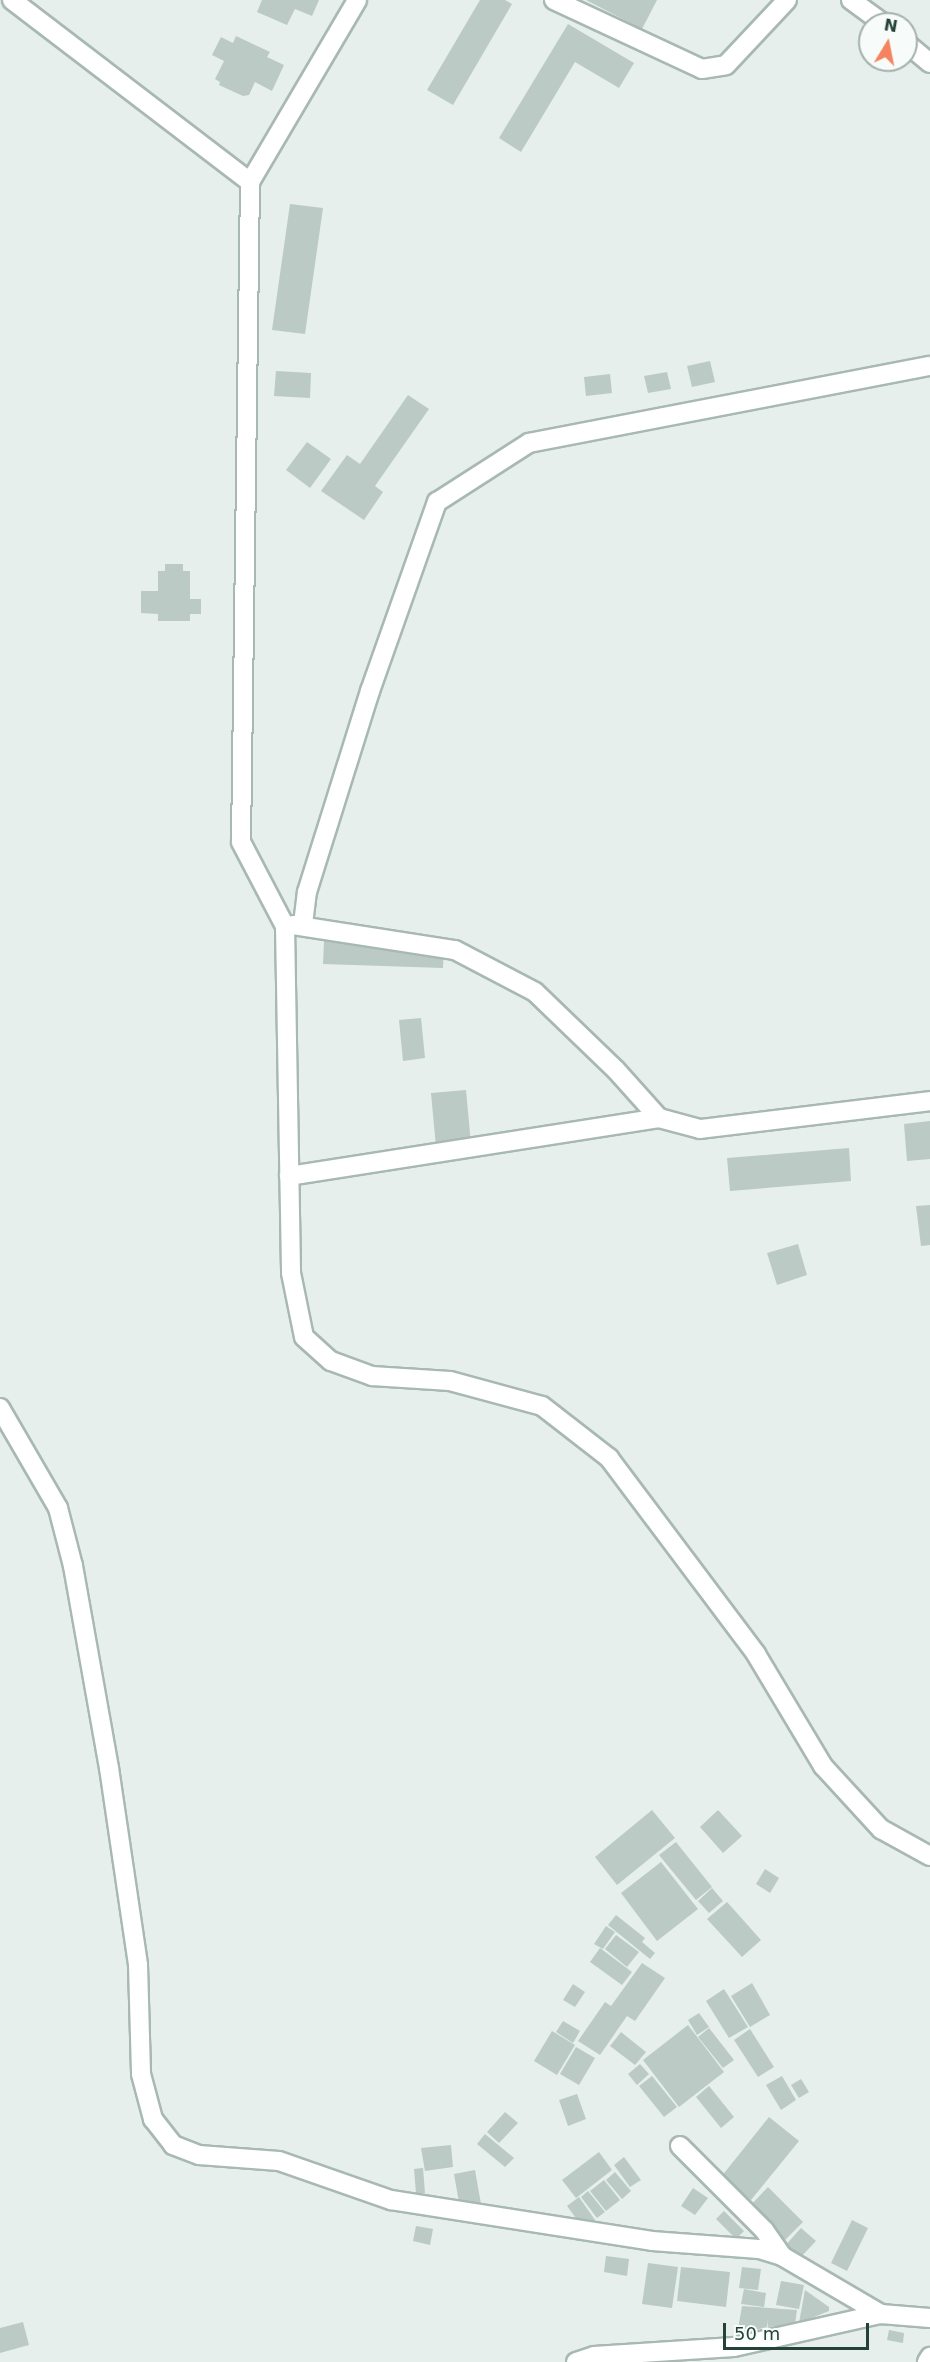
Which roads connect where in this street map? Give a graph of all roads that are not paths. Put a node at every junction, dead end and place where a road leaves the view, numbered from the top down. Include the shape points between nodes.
1 (12, 0) edge
2 (357, 0) edge
3 (554, 0) edge
4 (787, 0) edge
5 (851, 0) edge
6 (868, 12) edge
7 (918, 53) edge
8 (930, 63) edge
9 (250, 182) junction
10 (930, 366) edge
11 (294, 925) junction
12 (930, 1101) edge
13 (659, 1118) junction
14 (289, 1176) junction
15 (0, 1408) edge
16 (930, 1856) edge
17 (680, 2146) dead end
18 (782, 2256) junction
19 (881, 2314) junction
20 (930, 2318) edge
21 (930, 2357) edge
22 (576, 2362) edge
23 (927, 2362) edge

1 - 9 street
2 - 9 street
3 - 4 street via 702,69 726,65
5 - 6 street
7 - 8 street
9 - 11 street via 241,842
10 - 11 street via 528,443 437,502
11 - 13 street via 455,950 535,992 616,1070
11 - 14 street
12 - 13 street via 700,1130
13 - 14 street
14 - 16 street via 291,1272 304,1337 331,1361 372,1376 450,1381 542,1406 609,1458 756,1654 823,1766 881,1829
15 - 18 street via 58,1508 73,1566 109,1768 138,1965 141,2074 153,2119 173,2145 199,2155 279,2161 391,2200 652,2241 759,2248
17 - 18 street via 764,2230
18 - 19 street
19 - 20 street
19 - 22 street via 734,2347 594,2356
21 - 23 street

